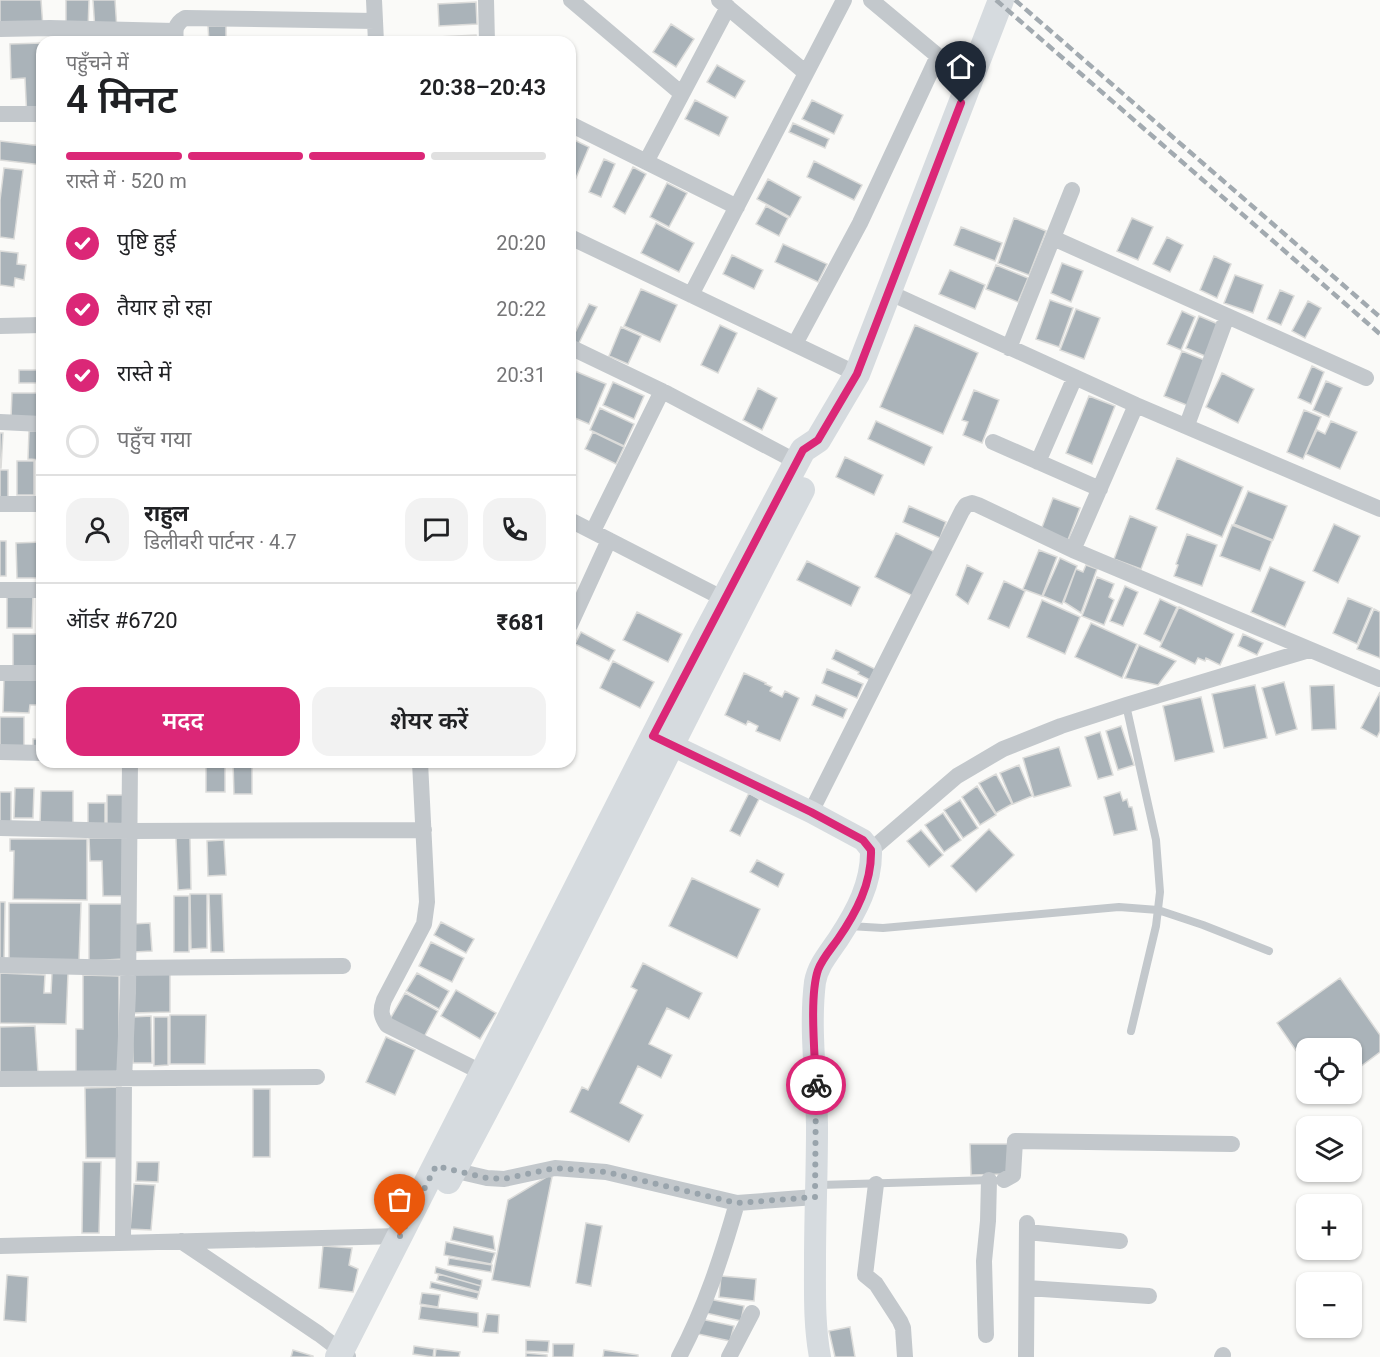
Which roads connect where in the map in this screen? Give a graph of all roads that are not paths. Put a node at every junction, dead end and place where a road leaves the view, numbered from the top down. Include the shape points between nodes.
1 (374, 0) edge
2 (486, 0) edge
3 (570, 0) edge
4 (844, 0) edge
5 (871, 0) edge
6 (1001, 0) edge
7 (723, 3) edge
8 (375, 21) junction
9 (0, 29) edge
10 (50, 35) edge
11 (175, 36) edge
12 (376, 36) edge
13 (487, 36) edge
14 (938, 56) junction
15 (806, 73) junction
16 (969, 82) junction
17 (682, 94) junction
18 (0, 114) edge
19 (36, 114) edge
20 (576, 127) edge
21 (646, 162) junction
22 (1072, 190) dead end
23 (737, 207) junction
24 (1053, 238) junction
25 (576, 240) edge
26 (888, 292) junction
27 (691, 295) junction
28 (1227, 316) junction
29 (36, 325) edge
30 (0, 326) edge
31 (795, 344) junction
32 (1009, 348) junction
33 (576, 350) edge
34 (857, 374) junction
35 (1075, 377) junction
36 (1366, 378) dead end
37 (662, 391) junction
38 (1136, 405) junction
39 (0, 423) edge
40 (36, 424) edge
41 (1186, 425) junction
42 (818, 440) junction
43 (993, 442) dead end
44 (797, 462) junction
45 (1038, 462) junction
46 (1100, 489) junction
47 (0, 504) edge
48 (36, 504) edge
49 (1380, 509) edge
50 (576, 523) edge
51 (593, 531) junction
52 (609, 540) junction
53 (1073, 550) junction
54 (0, 590) edge
55 (36, 590) edge
56 (724, 599) junction
57 (576, 612) edge
58 (1309, 650) junction
59 (0, 673) edge
60 (36, 674) edge
61 (1380, 680) edge
62 (1126, 705) junction
63 (662, 741) junction
64 (0, 753) edge
65 (36, 753) edge
66 (130, 768) edge
67 (420, 768) edge
68 (811, 812) junction
69 (0, 828) edge
70 (423, 830) junction
71 (129, 831) junction
72 (871, 850) junction
73 (1158, 910) junction
74 (846, 926) junction
75 (1269, 951) dead end
76 (0, 965) edge
77 (343, 966) dead end
78 (127, 968) junction
79 (1131, 1031) dead end
80 (483, 1073) junction
81 (317, 1077) dead end
82 (0, 1079) edge
83 (124, 1079) junction
84 (1232, 1144) dead end
85 (445, 1169) junction
86 (997, 1180) junction
87 (876, 1184) junction
88 (816, 1191) junction
89 (737, 1203) junction
90 (400, 1236) junction
91 (1120, 1240) dead end
92 (181, 1241) junction
93 (123, 1243) junction
94 (0, 1246) edge
95 (1027, 1288) junction
96 (1149, 1296) dead end
97 (752, 1312) dead end
98 (986, 1335) dead end
99 (347, 1356) edge
100 (679, 1357) edge
101 (729, 1357) edge
102 (820, 1357) edge
103 (905, 1357) edge
104 (1026, 1357) edge

1 - 8 street
2 - 13 street
3 - 17 street
4 - 15 street
5 - 14 street
6 - 16 main road
7 - 15 street
7 - 17 street
8 - 11 street via 185,18 178,22
8 - 12 street
9 - 10 street
10 - 11 street
14 - 16 street
14 - 31 street via 860,223
15 - 23 street
16 - 26 main road
17 - 21 street
18 - 19 street
20 - 21 street
21 - 23 street
22 - 24 street
23 - 27 street
24 - 28 street
24 - 32 street
25 - 27 street
26 - 32 street
26 - 34 main road
27 - 31 street
28 - 36 street
28 - 41 street
29 - 30 street
31 - 34 street
32 - 35 street
33 - 37 street
34 - 42 main road
35 - 38 street
35 - 45 street
37 - 44 street
37 - 51 street
38 - 41 street
38 - 46 street
39 - 40 street
41 - 49 street
42 - 44 main road via 803,450
42 - 63 main road via 818,460 740,608
43 - 45 street
44 - 56 main road
45 - 46 street
46 - 53 street
47 - 48 street
50 - 51 street
51 - 52 street
52 - 56 street
52 - 57 street
53 - 58 street
53 - 68 street via 978,505 966,505
54 - 55 street
56 - 63 main road
58 - 61 street
58 - 62 street
59 - 60 street
62 - 72 street via 1003,749 957,776
62 - 73 lane via 1156,840
63 - 68 street
63 - 80 main road
63 - 85 main road via 502,1082
64 - 65 street
66 - 71 street
67 - 70 street
68 - 72 street via 863,840
69 - 71 street
70 - 71 street
70 - 80 street via 427,880 424,924 384,1000 382,1017 387,1025
71 - 78 street
72 - 74 street via 869,878
73 - 74 lane via 1119,907 883,928
73 - 75 lane
73 - 79 lane
74 - 88 street via 823,960 815,983
76 - 78 street
77 - 78 street
78 - 83 street
80 - 85 main road
81 - 83 street
82 - 83 street
83 - 93 street
84 - 86 street via 1015,1141 1013,1175
85 - 89 street via 504,1179 555,1168 597,1170
85 - 90 main road
85 - 99 main road via 415,1242
86 - 87 lane
86 - 98 street via 984,1261
87 - 88 lane
87 - 103 street via 865,1275 876,1284 900,1321
88 - 89 street
88 - 102 street via 814,1305
89 - 100 street via 708,1296
90 - 92 street
90 - 99 main road
91 - 95 street via 1027,1228
92 - 93 street
92 - 99 street
93 - 94 street
95 - 96 street
95 - 104 street
97 - 101 street

